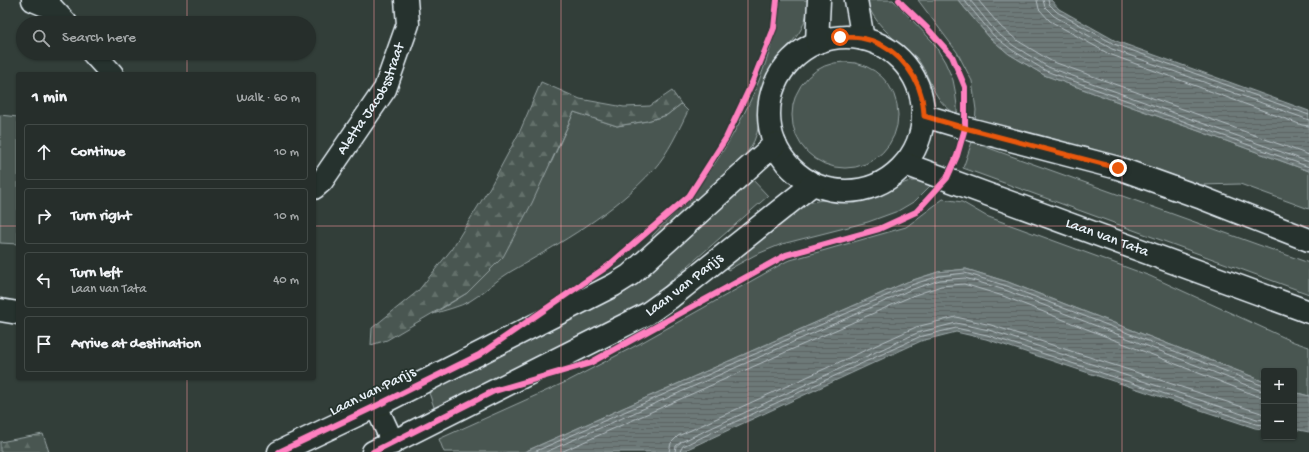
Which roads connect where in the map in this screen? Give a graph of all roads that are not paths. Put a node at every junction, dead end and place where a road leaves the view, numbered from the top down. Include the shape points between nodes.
1 (33, 0) edge
2 (406, 0) edge
3 (819, 0) edge
4 (856, 0) edge
5 (59, 16) edge
6 (863, 38) junction
7 (817, 42) junction
8 (99, 60) edge
9 (110, 72) edge
10 (924, 116) junction
11 (775, 144) junction
12 (905, 164) junction
13 (813, 184) junction
14 (316, 186) edge
15 (1309, 240) edge
16 (0, 310) edge
17 (1309, 312) edge
18 (16, 313) edge
19 (376, 406) junction
20 (395, 447) edge
21 (279, 452) edge
22 (373, 452) edge

1 - 5 street via 52,8
2 - 14 street, Aletta Jacobsstraat via 408,24 385,89
3 - 7 street
4 - 6 street
6 - 7 street via 840,37
6 - 10 street via 894,53 907,66 922,98
7 - 11 street via 796,55 780,74 770,98 769,122
8 - 9 street
10 - 12 street via 915,149
10 - 15 street via 1118,168
11 - 13 street via 791,169
11 - 19 street, Laan van Parijs via 630,275
12 - 13 street via 891,177 853,191 833,190
12 - 17 street, Laan van Tata
13 - 20 street, Laan van Parijs via 647,314
16 - 18 street
19 - 20 street, Laan van Parijs
19 - 21 street, Laan van Parijs
20 - 22 street, Laan van Parijs

